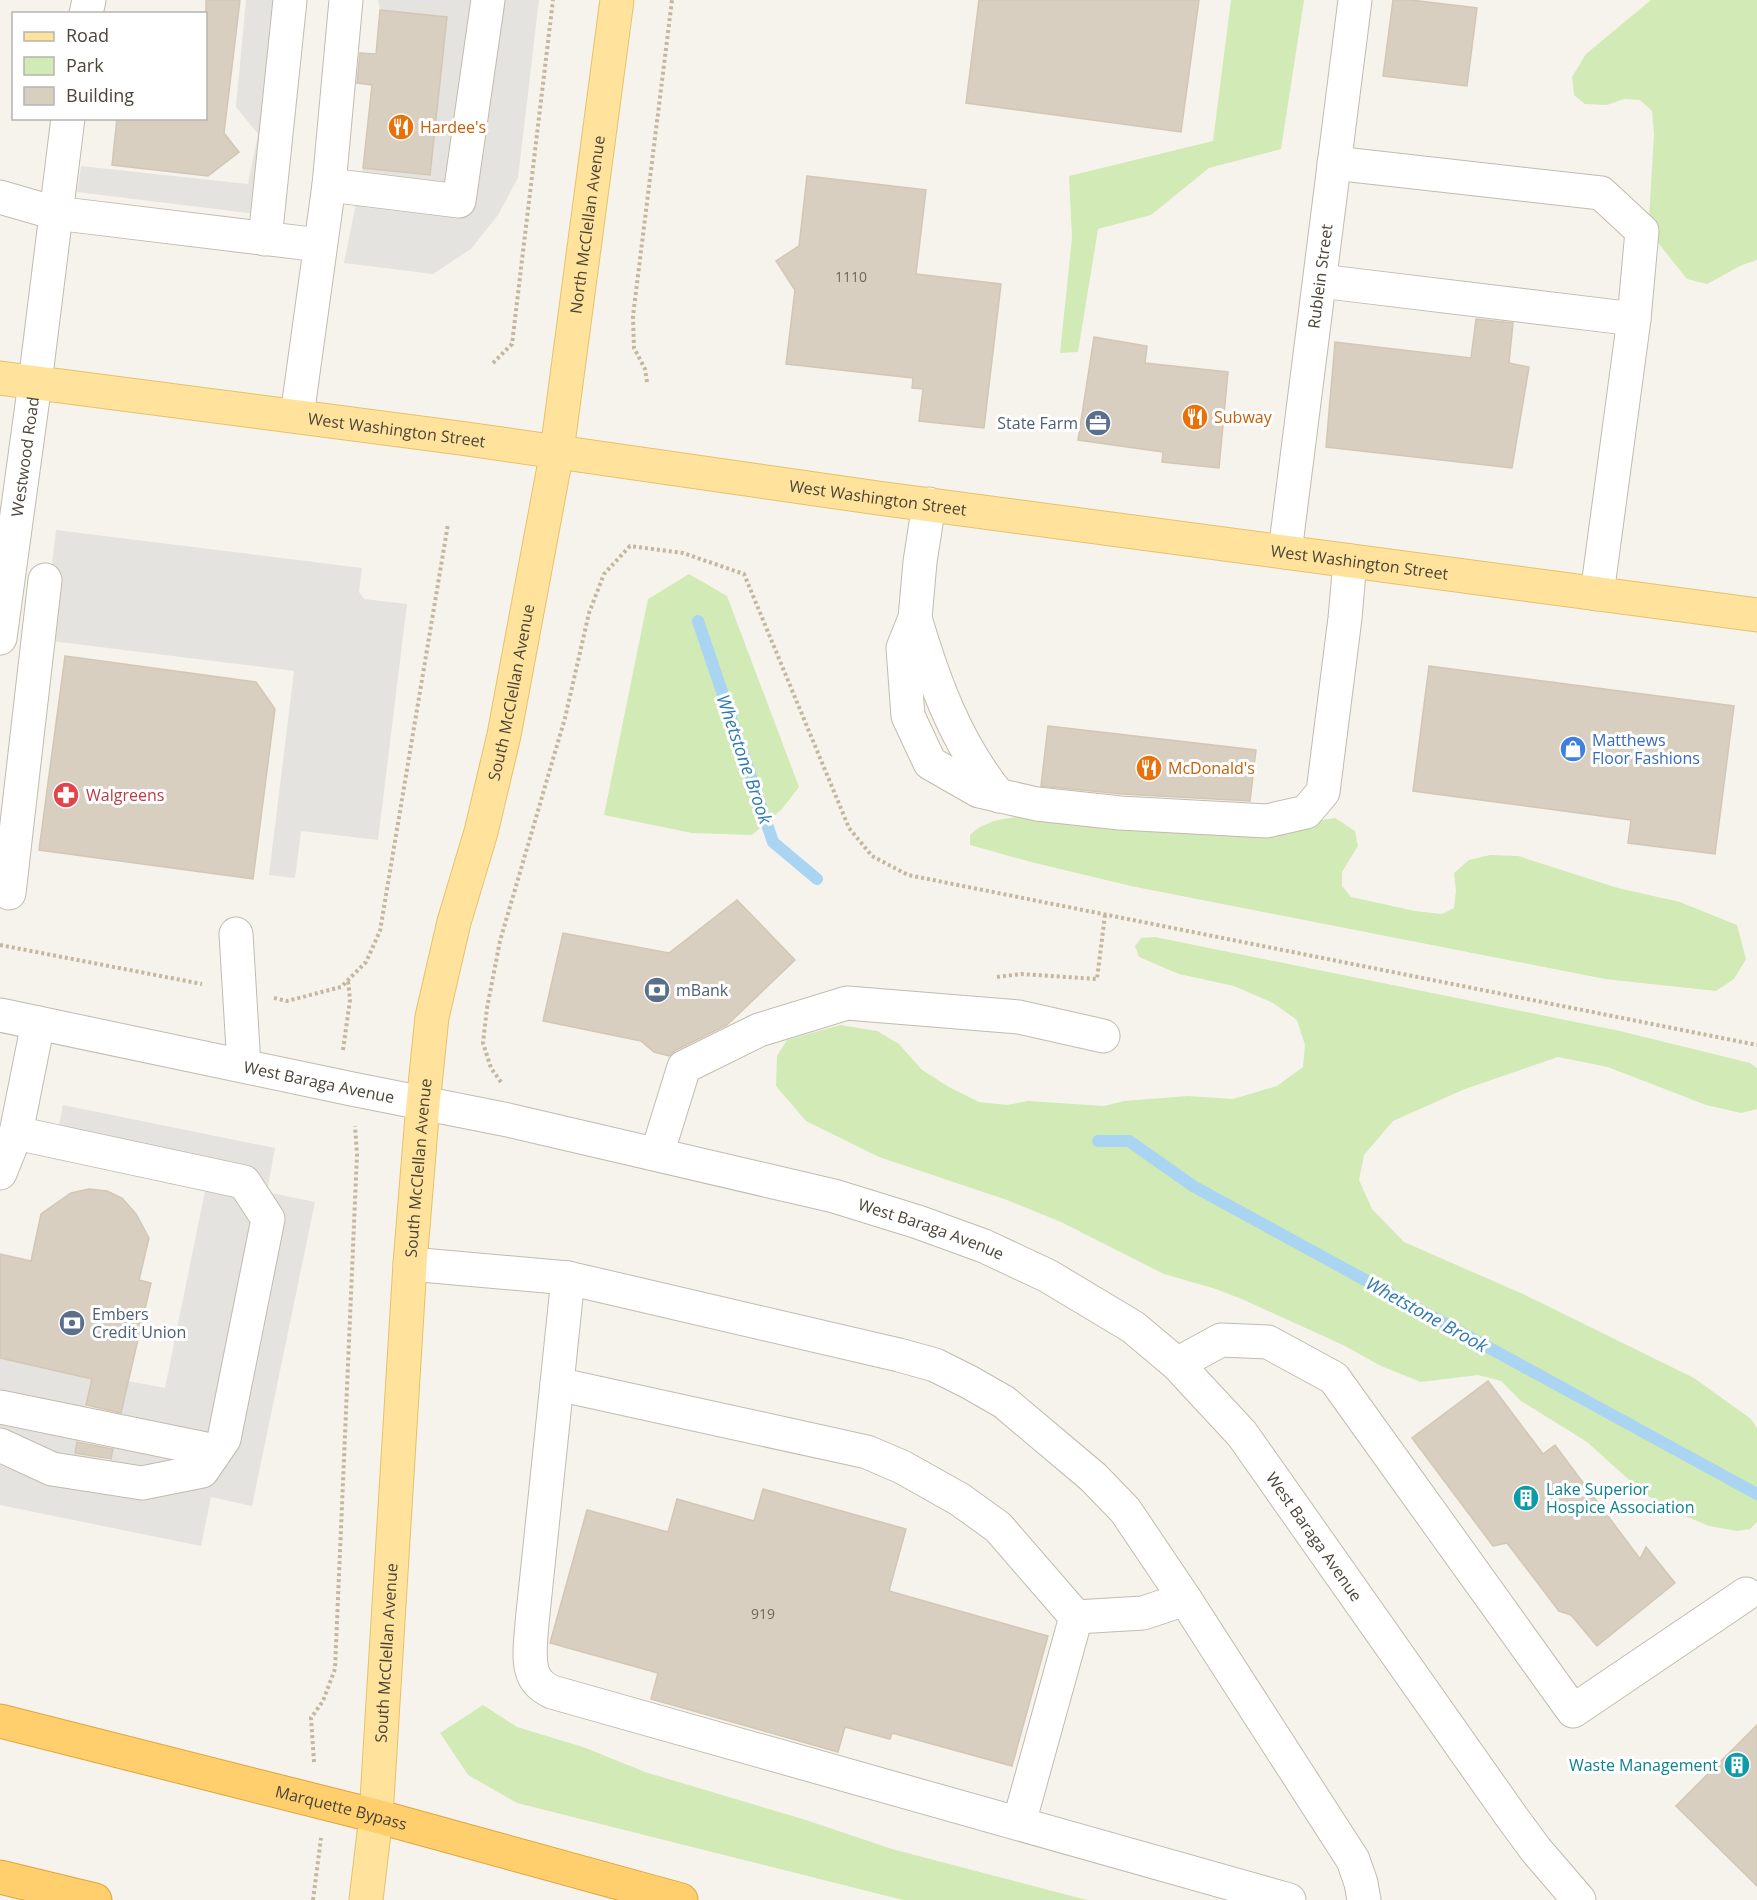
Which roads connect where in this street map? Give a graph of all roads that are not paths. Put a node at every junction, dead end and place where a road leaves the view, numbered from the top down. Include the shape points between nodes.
1 (290, 0) edge
2 (346, 0) edge
3 (488, 0) edge
4 (617, 0) edge
5 (1355, 0) edge
6 (68, 120) edge
7 (1334, 163) junction
8 (329, 185) junction
9 (0, 197) edge
10 (55, 213) junction
11 (265, 239) junction
12 (321, 246) junction
13 (1320, 281) junction
14 (1634, 319) junction
15 (0, 378) edge
16 (35, 383) junction
17 (297, 417) junction
18 (557, 451) junction
19 (929, 504) junction
20 (1285, 552) junction
21 (1350, 561) junction
22 (45, 580) dead end
23 (1597, 594) junction
24 (1757, 615) edge
25 (0, 638) edge
26 (9, 892) dead end
27 (236, 934) dead end
28 (0, 1015) edge
29 (39, 1023) junction
30 (1103, 1036) dead end
31 (244, 1066) junction
32 (423, 1104) junction
33 (16, 1133) junction
34 (657, 1154) junction
35 (0, 1173) edge
36 (410, 1263) junction
37 (568, 1278) junction
38 (1176, 1364) junction
39 (557, 1384) junction
40 (0, 1407) edge
41 (0, 1445) edge
42 (215, 1451) junction
43 (1746, 1594) dead end
44 (1185, 1599) junction
45 (1076, 1617) junction
46 (0, 1721) edge
47 (376, 1816) junction
48 (1019, 1823) junction
49 (0, 1877) edge
50 (95, 1900) edge
51 (366, 1900) edge
52 (681, 1900) edge
53 (1289, 1900) edge
54 (1364, 1900) edge
55 (1579, 1900) edge

1 - 11 street
2 - 8 street
3 - 8 street via 459,201
4 - 18 main road, North McClellan Avenue
5 - 7 street, Rublein Street
6 - 10 street, Westwood Road
7 - 13 street, Rublein Street
7 - 14 street via 1601,193 1642,231
8 - 12 street
9 - 10 street
10 - 11 street
10 - 16 street, Westwood Road
11 - 12 street
12 - 17 street
13 - 14 street
13 - 20 street, Rublein Street
14 - 23 street
15 - 16 main road, West Washington Street
16 - 17 main road, West Washington Street
16 - 25 street, Westwood Road
17 - 18 main road, West Washington Street
18 - 19 main road, West Washington Street
18 - 32 main road, South McClellan Avenue via 504,735 432,1017
19 - 20 main road, West Washington Street
19 - 21 street via 915,618 903,648 908,716 930,763 979,791 1037,804 1267,821 1306,812 1323,792
20 - 21 main road, West Washington Street
21 - 23 main road, West Washington Street
22 - 26 street
23 - 24 main road, West Washington Street
27 - 31 street
28 - 29 street, West Baraga Avenue
29 - 31 street, West Baraga Avenue
29 - 33 street
30 - 34 street via 1019,1017 847,1003 759,1030 684,1067
31 - 32 street, West Baraga Avenue
32 - 34 street, West Baraga Avenue
32 - 36 main road, South McClellan Avenue
33 - 35 street
33 - 42 street via 244,1182 268,1219 224,1439
34 - 38 street, West Baraga Avenue via 834,1196 984,1246 1048,1276 1133,1328
36 - 37 street
36 - 47 main road, South McClellan Avenue
37 - 39 street
37 - 44 street via 899,1355 935,1365 969,1382 1004,1402 1093,1477 1125,1510
38 - 43 street via 1221,1340 1269,1342 1334,1378 1574,1711
38 - 55 street, West Baraga Avenue via 1242,1434 1511,1816
39 - 45 street via 841,1444 876,1455 958,1499 998,1527
39 - 48 street via 530,1644 532,1669 538,1683 552,1692
40 - 42 street
41 - 42 street via 52,1469 142,1483 202,1471
44 - 45 street via 1143,1613
44 - 54 street via 1353,1860
45 - 48 street
46 - 47 highway, Marquette Bypass
47 - 51 main road, South McClellan Avenue
47 - 52 highway, Marquette Bypass
48 - 53 street
49 - 50 highway

